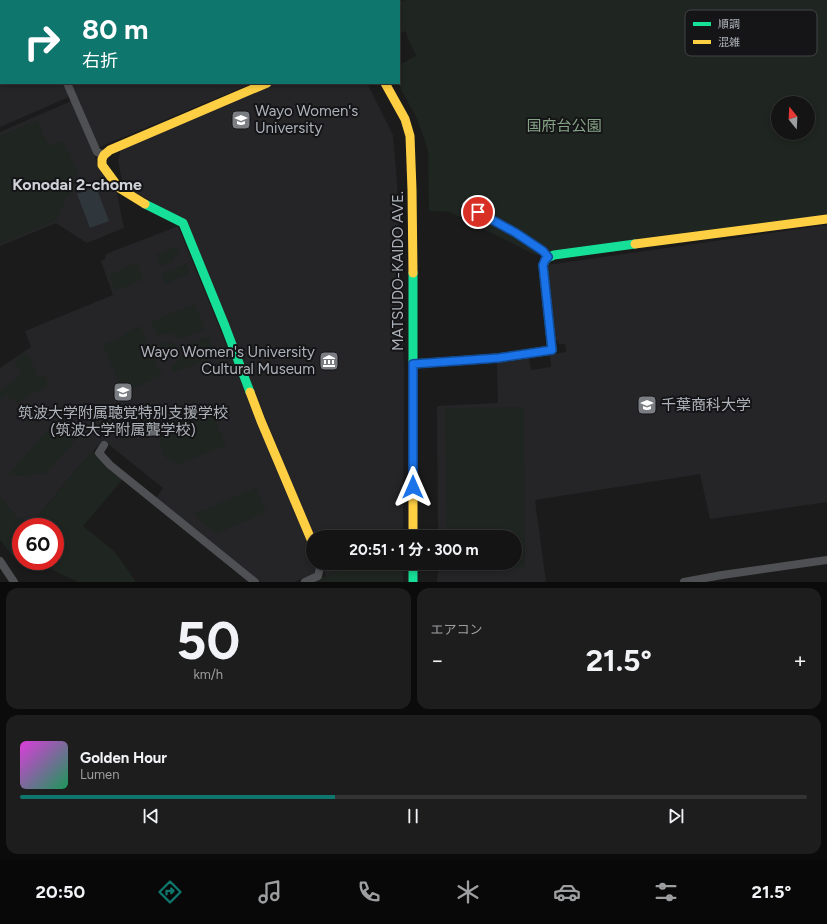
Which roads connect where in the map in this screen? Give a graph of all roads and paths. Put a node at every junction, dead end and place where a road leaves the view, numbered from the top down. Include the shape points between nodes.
1 (67, 84) edge
2 (265, 84) edge
3 (386, 84) edge
4 (104, 155) junction
5 (466, 205) dead end
6 (827, 219) edge
7 (548, 257) junction
8 (413, 364) junction
9 (104, 446) dead end
10 (307, 530) edge
11 (413, 530) edge
12 (827, 560) edge
13 (0, 561) edge
14 (319, 570) edge
15 (413, 570) edge
16 (14, 582) edge
17 (255, 582) edge
18 (305, 582) edge
19 (413, 582) edge
20 (684, 582) edge

1 - 4 street via 97,152
2 - 4 street via 110,150
3 - 8 street, MATSUDO-KAIDO AVE. via 405,119 410,136
4 - 10 street via 104,168 119,188 183,223
5 - 7 street via 516,233
6 - 7 street via 554,254
7 - 8 street via 543,265 552,350 498,358
8 - 11 street, MATSUDO-KAIDO AVE.
9 - 17 street via 100,453 110,465
12 - 20 street
13 - 16 street
14 - 18 street via 318,576
15 - 19 street

